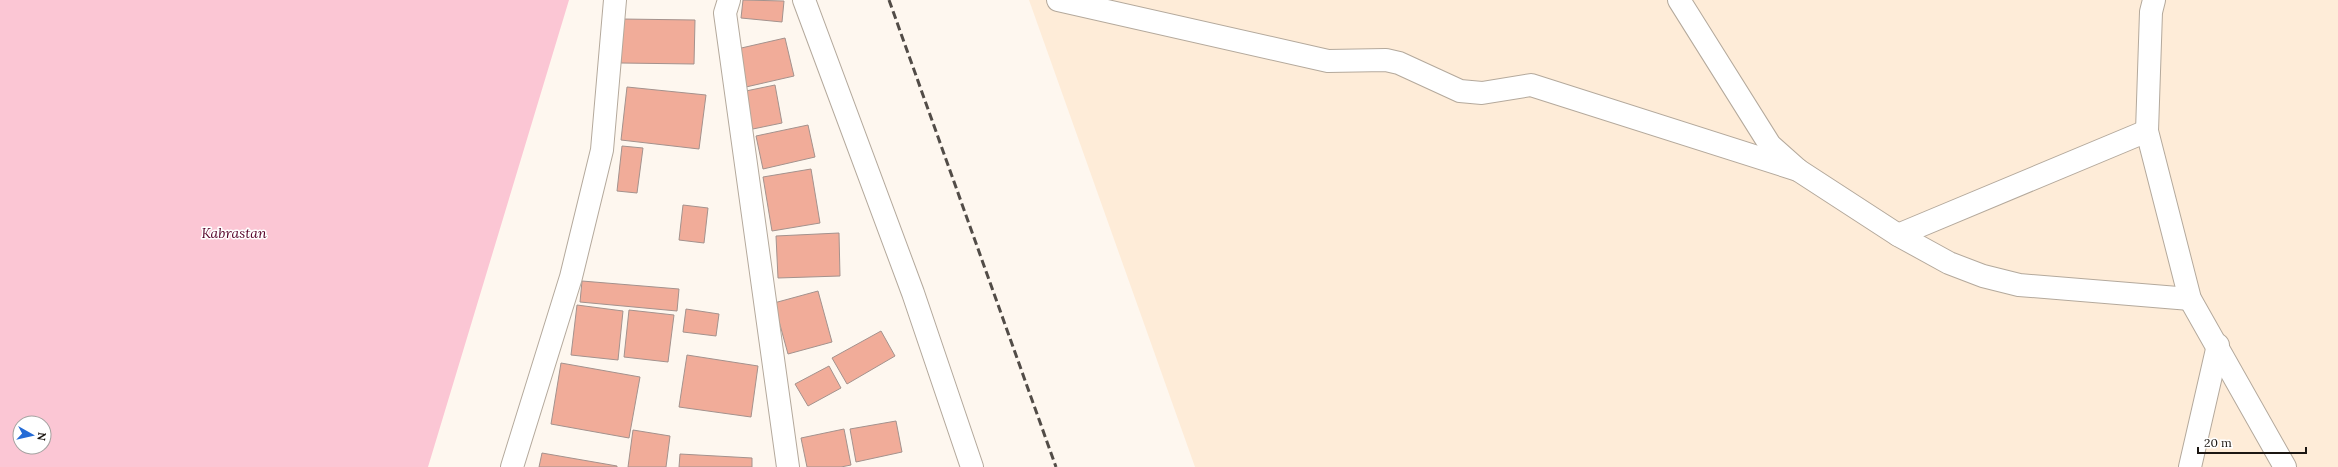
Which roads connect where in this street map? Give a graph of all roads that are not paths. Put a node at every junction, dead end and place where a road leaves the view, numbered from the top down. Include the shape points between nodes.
1 (615, 0) edge
2 (729, 0) edge
3 (804, 0) edge
4 (1058, 0) edge
5 (1679, 0) edge
6 (2154, 0) edge
7 (2147, 131) junction
8 (1798, 170) junction
9 (1898, 235) junction
10 (2190, 299) junction
11 (2218, 345) junction
12 (512, 467) edge
13 (788, 467) edge
14 (972, 467) edge
15 (2190, 467) edge
16 (2286, 467) edge

1 - 12 street via 602,150 571,277
2 - 13 street via 725,13
3 - 14 street via 912,293
4 - 8 street via 1328,61 1386,60 1399,63 1460,91 1482,92 1531,85
5 - 8 street via 1770,145
6 - 7 street via 2151,12
7 - 9 street
7 - 10 street
8 - 9 street
9 - 10 street via 1949,263 1983,276 2019,285
10 - 11 street
11 - 15 street
11 - 16 street

